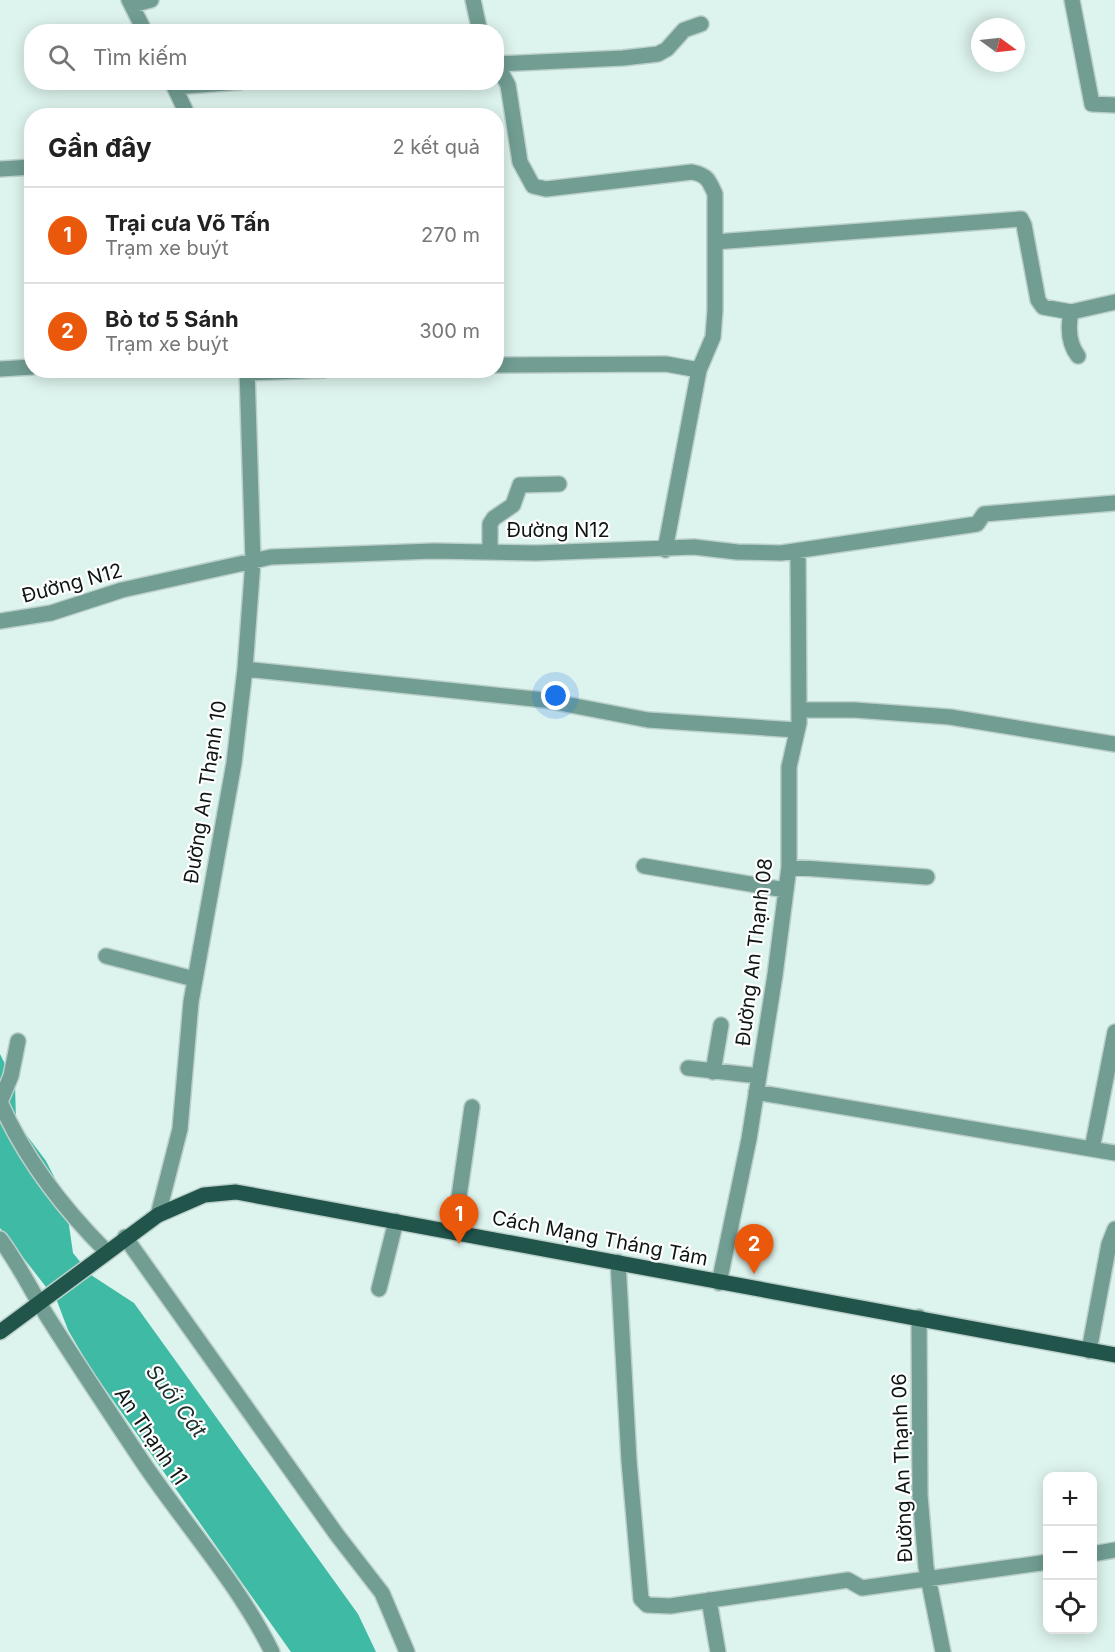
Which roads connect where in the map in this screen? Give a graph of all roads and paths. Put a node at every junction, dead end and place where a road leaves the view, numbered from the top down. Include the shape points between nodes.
1 (151, 0) edge
2 (473, 0) edge
3 (1072, 0) edge
4 (131, 3) edge
5 (141, 24) edge
6 (478, 24) edge
7 (701, 24) dead end
8 (504, 64) edge
9 (504, 77) edge
10 (175, 90) edge
11 (1115, 105) edge
12 (184, 108) edge
13 (24, 168) edge
14 (0, 169) edge
15 (715, 242) junction
16 (1115, 302) edge
17 (1071, 312) junction
18 (1078, 356) dead end
19 (504, 365) edge
20 (24, 368) edge
21 (0, 369) edge
22 (699, 370) junction
23 (247, 378) edge
24 (559, 484) dead end
25 (1115, 502) edge
26 (664, 550) junction
27 (798, 550) junction
28 (490, 552) junction
29 (253, 561) junction
30 (0, 621) edge
31 (245, 669) junction
32 (799, 710) junction
33 (797, 730) junction
34 (1115, 744) edge
35 (644, 866) dead end
36 (789, 867) junction
37 (927, 877) dead end
38 (785, 890) junction
39 (106, 956) dead end
40 (194, 979) junction
41 (721, 1025) dead end
42 (1115, 1032) edge
43 (18, 1041) dead end
44 (688, 1068) dead end
45 (713, 1072) junction
46 (759, 1076) junction
47 (756, 1092) junction
48 (472, 1107) dead end
49 (1092, 1149) junction
50 (1115, 1153) edge
51 (158, 1215) junction
52 (396, 1221) junction
53 (1115, 1229) edge
54 (454, 1231) junction
55 (125, 1237) junction
56 (0, 1239) edge
57 (106, 1251) junction
58 (618, 1262) junction
59 (719, 1283) junction
60 (379, 1289) dead end
61 (41, 1301) junction
62 (919, 1317) junction
63 (0, 1332) edge
64 (1089, 1351) junction
65 (1115, 1355) edge
66 (1115, 1550) edge
67 (1097, 1553) edge
68 (1043, 1563) edge
69 (929, 1580) junction
70 (709, 1600) junction
71 (272, 1652) edge
72 (407, 1652) edge
73 (718, 1652) edge
74 (942, 1652) edge

1 - 4 street
2 - 6 street
3 - 11 street via 1092,104
4 - 5 street
7 - 8 street via 684,30 658,54
9 - 15 street via 520,162 533,186 546,189 692,172 703,174 715,194
10 - 12 street
13 - 14 street
15 - 17 street via 1021,219 1038,300 1043,307
15 - 22 street via 713,337
16 - 17 street
17 - 18 street via 1068,326
19 - 22 street via 666,364
20 - 21 street
22 - 26 street
23 - 29 street, Đường An Thạnh 10
24 - 28 street via 520,485 513,505 490,524
25 - 27 street, Đường N12 via 984,514 977,524
26 - 27 street, Đường N12
26 - 28 street, Đường N12
27 - 32 street, Đường An Thạnh 08
28 - 29 street, Đường N12 via 434,550
29 - 30 street, Đường N12 via 122,590 51,612
29 - 31 street, Đường An Thạnh 10
31 - 33 street via 544,700 648,720
31 - 40 street, Đường An Thạnh 10 via 234,763
32 - 33 street, Đường An Thạnh 08
32 - 34 street via 950,717
33 - 36 street, Đường An Thạnh 08 via 789,767
35 - 38 street
36 - 37 street
36 - 38 street, Đường An Thạnh 08
38 - 46 street, Đường An Thạnh 08
39 - 40 street
40 - 51 street, Đường An Thạnh 10 via 180,1129
41 - 45 street
42 - 49 street
43 - 57 street via 11,1076 0,1102 22,1146 60,1200
44 - 45 street
45 - 46 street
46 - 47 street, Đường An Thạnh 08
47 - 49 street
47 - 59 street, Đường An Thạnh 08
48 - 54 street
49 - 50 street
51 - 52 main road, Cách Mạng Tháng Tám via 204,1195 236,1192
51 - 55 main road, Cách Mạng Tháng Tám
52 - 54 main road, Cách Mạng Tháng Tám
52 - 60 street
53 - 64 street
54 - 58 main road, Cách Mạng Tháng Tám
55 - 57 main road, Cách Mạng Tháng Tám
55 - 72 street via 336,1535 382,1593
56 - 61 street, An Thạnh 11
57 - 61 main road, Cách Mạng Tháng Tám
58 - 59 main road, Cách Mạng Tháng Tám
58 - 70 street via 641,1599 647,1605 670,1606
59 - 62 main road, Cách Mạng Tháng Tám
61 - 63 main road
61 - 71 street, An Thạnh 11 via 157,1484 241,1597
62 - 64 main road, Cách Mạng Tháng Tám
62 - 69 street, Đường An Thạnh 06 via 920,1495
64 - 65 main road, Cách Mạng Tháng Tám
66 - 67 street
68 - 69 street
69 - 70 street via 862,1588 848,1580
69 - 74 street, Đường An Thạnh 06
70 - 73 street

